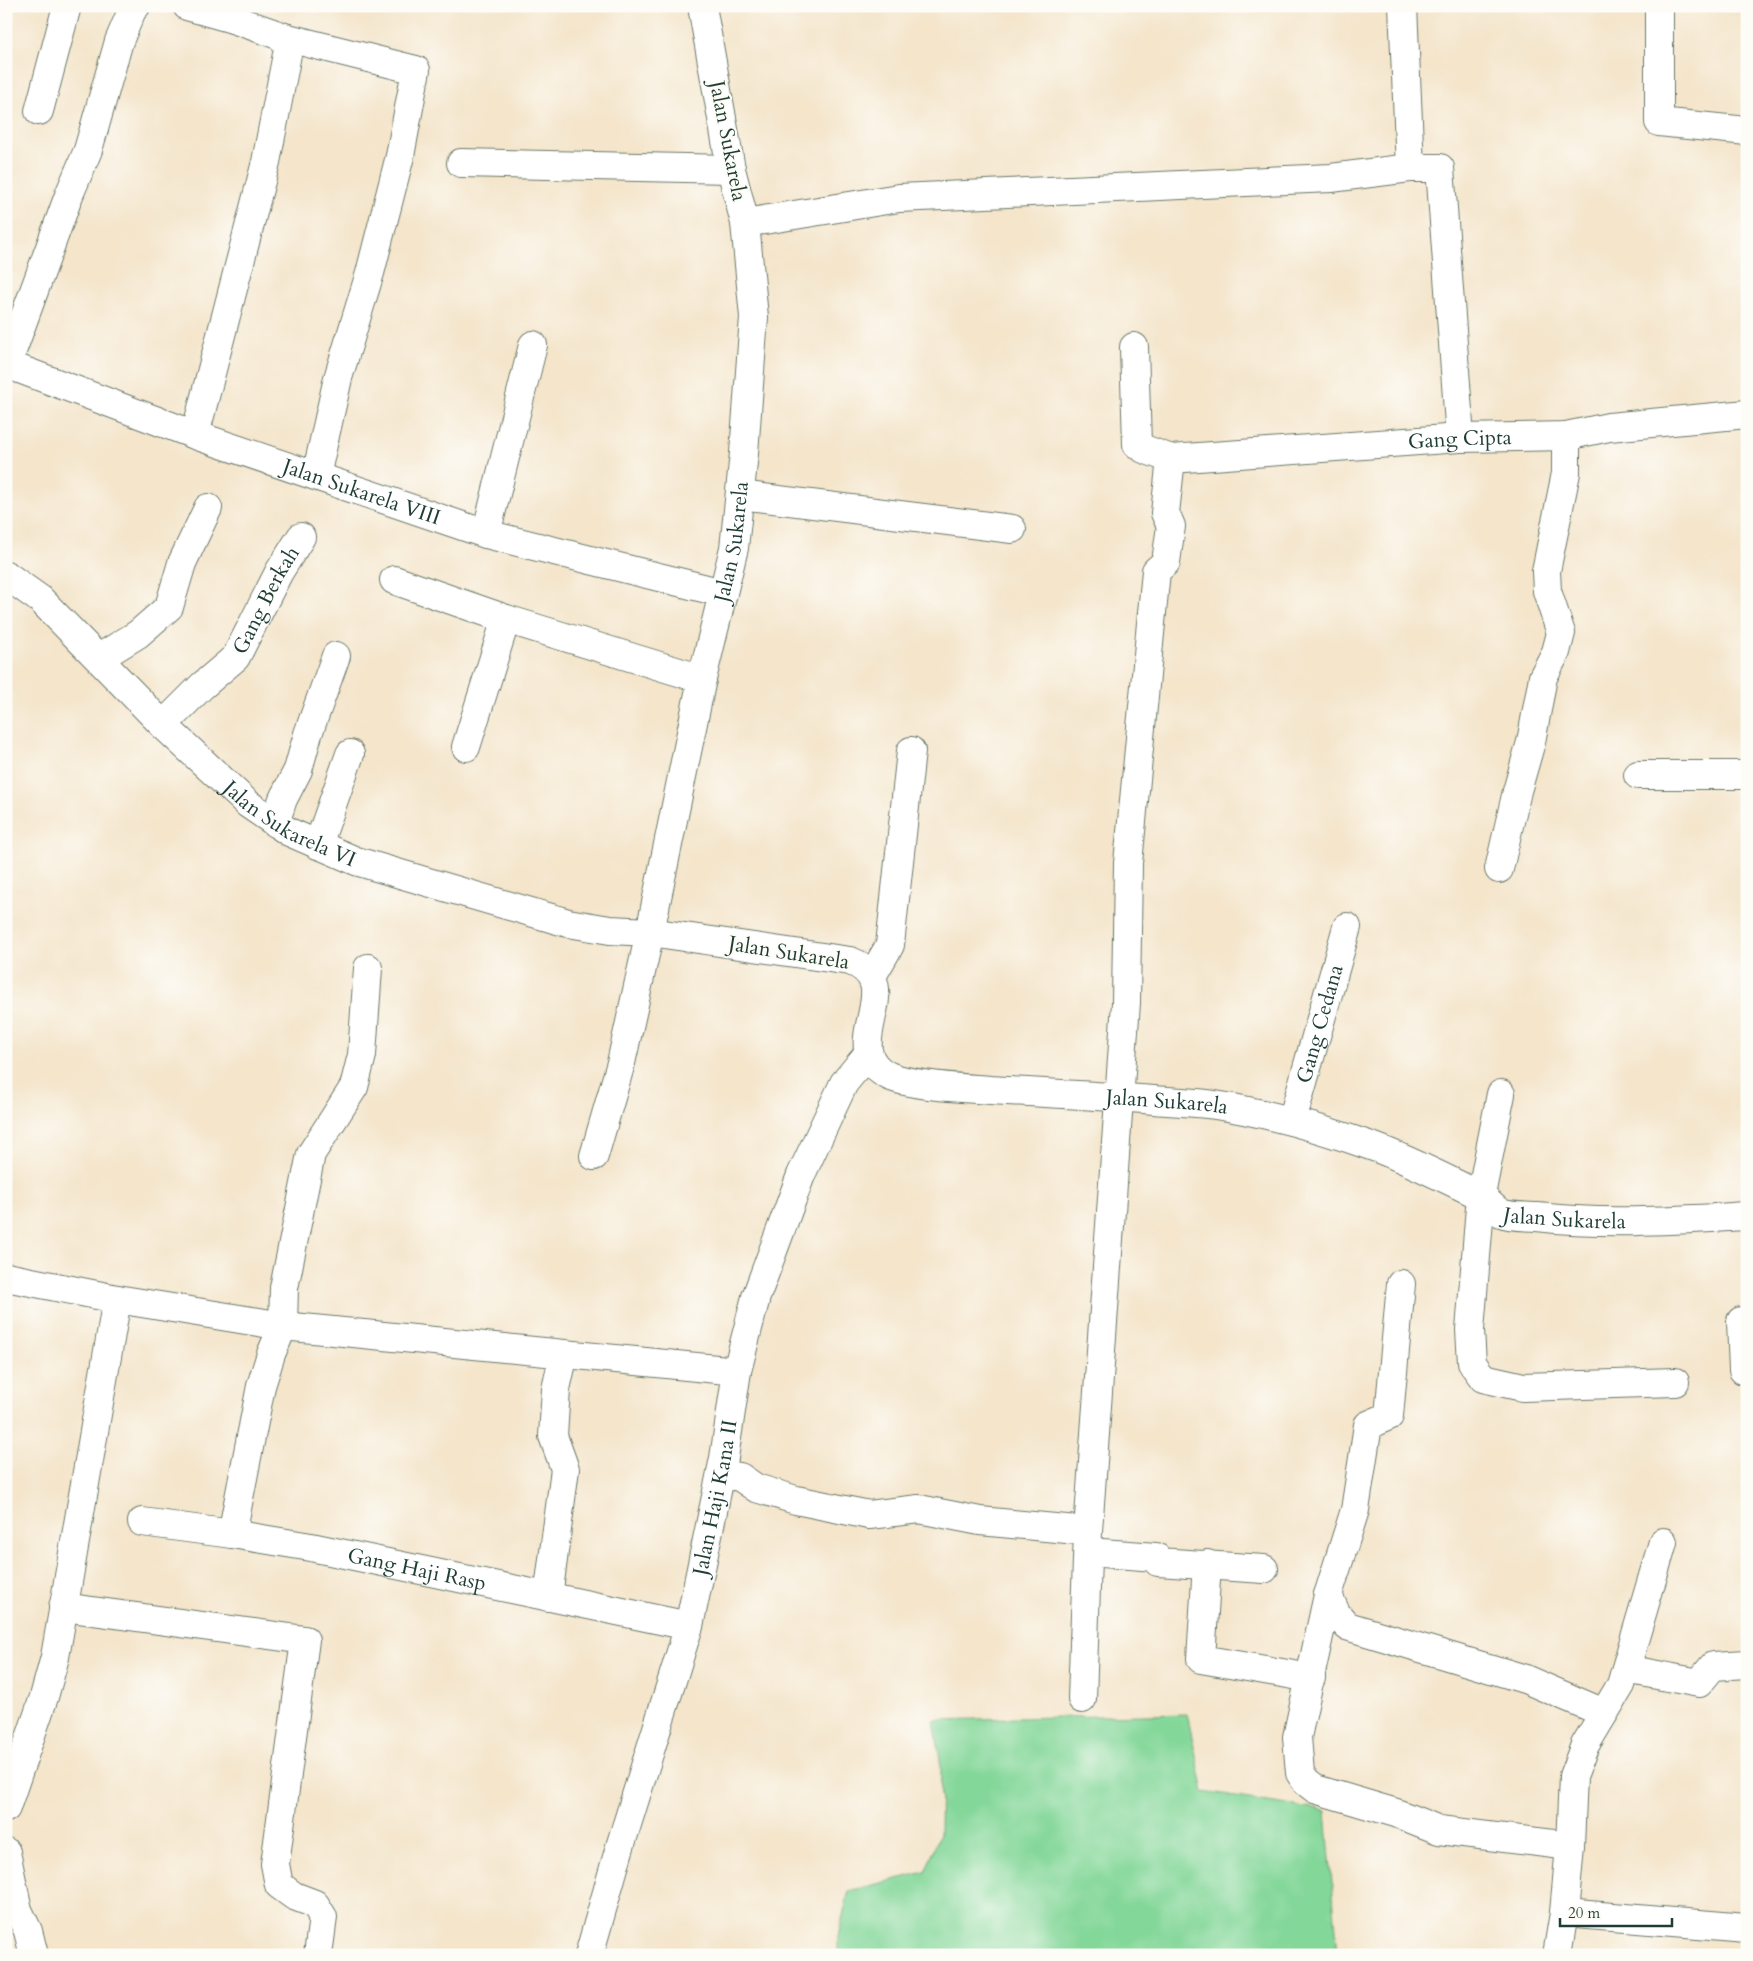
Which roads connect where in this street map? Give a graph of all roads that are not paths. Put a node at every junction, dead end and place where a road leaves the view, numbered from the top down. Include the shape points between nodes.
1 (68, 6) edge
2 (136, 6) edge
3 (187, 6) edge
4 (702, 6) edge
5 (1403, 6) edge
6 (1659, 6) edge
7 (235, 13) edge
8 (284, 37) junction
9 (39, 112) dead end
10 (1747, 131) edge
11 (461, 163) dead end
12 (731, 168) junction
13 (1410, 168) junction
14 (746, 223) junction
15 (533, 345) dead end
16 (1134, 347) dead end
17 (7, 364) edge
18 (1747, 414) edge
19 (195, 435) junction
20 (1566, 436) junction
21 (1460, 438) junction
22 (1171, 459) junction
23 (316, 476) junction
24 (740, 495) junction
25 (208, 508) dead end
26 (1012, 529) dead end
27 (486, 534) junction
28 (301, 537) dead end
29 (6, 575) edge
30 (394, 580) dead end
31 (723, 593) junction
32 (506, 619) junction
33 (336, 656) dead end
34 (98, 658) junction
35 (702, 679) junction
36 (164, 725) junction
37 (466, 747) dead end
38 (911, 751) dead end
39 (350, 754) dead end
40 (1638, 775) dead end
41 (1747, 775) edge
42 (275, 823) junction
43 (318, 845) junction
44 (1500, 869) dead end
45 (1347, 927) dead end
46 (650, 932) junction
47 (368, 968) dead end
48 (872, 976) junction
49 (868, 1054) junction
50 (1500, 1094) dead end
51 (1119, 1097) junction
52 (1292, 1121) junction
53 (594, 1156) dead end
54 (1481, 1195) junction
55 (1747, 1216) edge
56 (6, 1277) edge
57 (1401, 1284) dead end
58 (117, 1299) junction
59 (1747, 1320) edge
60 (283, 1326) junction
61 (564, 1354) junction
62 (1743, 1370) dead end
63 (737, 1371) junction
64 (1675, 1382) dead end
65 (721, 1474) junction
66 (142, 1522) dead end
67 (232, 1534) junction
68 (1088, 1542) junction
69 (1662, 1542) dead end
70 (1207, 1564) junction
71 (1264, 1569) dead end
72 (1328, 1595) junction
73 (548, 1597) junction
74 (63, 1607) junction
75 (689, 1626) junction
76 (1747, 1664) edge
77 (1626, 1669) junction
78 (1310, 1678) junction
79 (1082, 1699) dead end
80 (1604, 1713) junction
81 (6, 1808) edge
82 (1570, 1846) junction
83 (6, 1852) edge
84 (1564, 1913) junction
85 (1747, 1928) edge
86 (34, 1955) edge
87 (318, 1955) edge
88 (589, 1955) edge
89 (1557, 1955) edge

1 - 9 street
2 - 17 street via 119,41 88,150
3 - 7 street
4 - 12 street, Jalan Sukarela
5 - 13 street
6 - 10 street via 1659,122
7 - 8 street
8 - 19 street via 288,49 266,162
8 - 23 street via 416,70 400,156 370,273 338,378
11 - 12 street
12 - 14 street, Jalan Sukarela
13 - 14 street via 1331,178 899,198
13 - 21 street via 1440,168
14 - 24 street, Jalan Sukarela via 754,317
15 - 27 street
16 - 22 street via 1137,444
17 - 19 street, Jalan Sukarela VIII
18 - 20 street, Gang Cipta via 1609,427
19 - 23 street, Jalan Sukarela VIII
20 - 21 street, Gang Cipta
20 - 44 street via 1566,473 1546,572 1547,591 1561,633 1543,678
21 - 22 street, Gang Cipta
22 - 51 street via 1165,512 1171,526 1166,562 1156,571 1128,863 1126,1003
23 - 27 street, Jalan Sukarela VIII
24 - 26 street
24 - 31 street, Jalan Sukarela via 734,548
25 - 34 street via 182,563 169,607 138,634
27 - 31 street, Jalan Sukarela VIII
28 - 36 street, Gang Berkah via 278,572 236,657
29 - 34 street, Jalan Sukarela VI via 41,600
30 - 32 street
31 - 35 street, Jalan Sukarela
32 - 35 street
32 - 37 street
33 - 42 street via 298,770
34 - 36 street, Jalan Sukarela VI
35 - 46 street, Jalan Sukarela
36 - 42 street, Jalan Sukarela VI via 248,804
38 - 48 street via 890,945
39 - 43 street
40 - 41 street
42 - 43 street, Jalan Sukarela VI
43 - 46 street, Jalan Sukarela VI via 356,862 568,923
45 - 52 street, Gang Cedana
46 - 48 street, Jalan Sukarela via 850,961 862,965
46 - 53 street via 621,1063
47 - 60 street via 362,1055 354,1088 311,1154 284,1288
48 - 49 street, Jalan Sukarela via 875,1001 867,1038
49 - 51 street, Jalan Sukarela via 875,1066 900,1080
49 - 63 street, Jalan Haji Kana II via 844,1083 801,1175 756,1297
50 - 54 street
51 - 52 street, Jalan Sukarela via 1215,1105
51 - 68 street
52 - 54 street, Jalan Sukarela via 1376,1148
54 - 55 street, Jalan Sukarela via 1502,1213 1576,1221
54 - 64 street via 1470,1330 1472,1363 1483,1378 1523,1386
56 - 58 street
57 - 72 street via 1389,1416 1368,1425 1355,1510
58 - 60 street
58 - 74 street
59 - 62 street via 1741,1321
60 - 61 street
60 - 67 street via 270,1354 261,1386
61 - 63 street
61 - 73 street via 556,1388 553,1436 564,1468
63 - 65 street, Jalan Haji Kana II
65 - 68 street via 740,1477 756,1488 796,1500 870,1515 919,1510
65 - 75 street, Jalan Haji Kana II
66 - 67 street, Gang Haji Rasp
67 - 73 street, Gang Haji Rasp via 311,1547
68 - 70 street via 1156,1557 1158,1562
68 - 79 street
69 - 77 street
70 - 71 street
70 - 78 street via 1201,1659
72 - 78 street
72 - 80 street via 1346,1626 1525,1679
73 - 75 street, Gang Haji Rasp
74 - 81 street via 53,1665
74 - 87 street via 305,1640 275,1864 279,1885 294,1896 315,1904 323,1918
75 - 88 street, Jalan Haji Kana II
76 - 77 street via 1714,1666 1699,1683
77 - 80 street via 1621,1685
78 - 82 street via 1297,1736 1300,1773 1315,1789 1396,1813 1439,1830
80 - 82 street via 1585,1745 1573,1776
82 - 84 street
83 - 86 street via 18,1910
84 - 85 street
84 - 89 street

